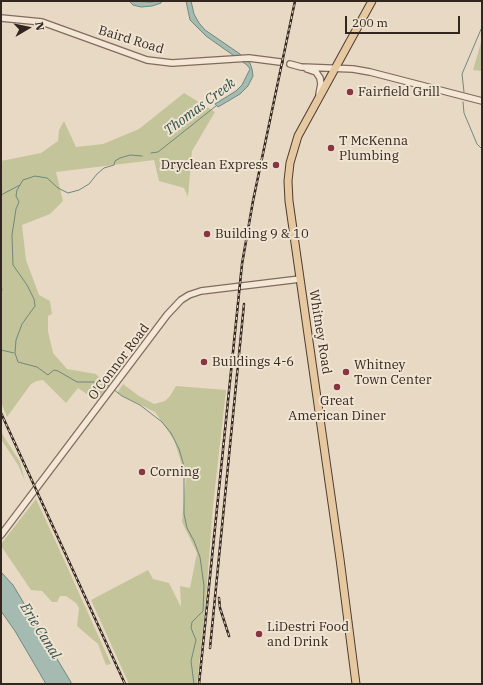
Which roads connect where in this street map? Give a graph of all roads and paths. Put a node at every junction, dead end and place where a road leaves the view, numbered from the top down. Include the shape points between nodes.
1 (372, 1) edge
2 (1, 18) edge
3 (280, 62) dead end
4 (290, 64) dead end
5 (301, 67) junction
6 (336, 68) junction
7 (318, 99) junction
8 (482, 102) edge
9 (300, 279) junction
10 (1, 535) edge
11 (356, 684) edge

1 - 6 main road, Whitney Road
2 - 3 street, Baird Road via 42,22 147,60 172,64 249,58
4 - 5 street
5 - 6 street
5 - 7 street via 316,72 320,78 322,84
6 - 7 main road, Whitney Road
6 - 8 street via 386,75
7 - 9 main road, Whitney Road via 295,143 289,172 289,201
9 - 10 street, O'Connor Road via 201,291 184,297
9 - 11 main road, Whitney Road

